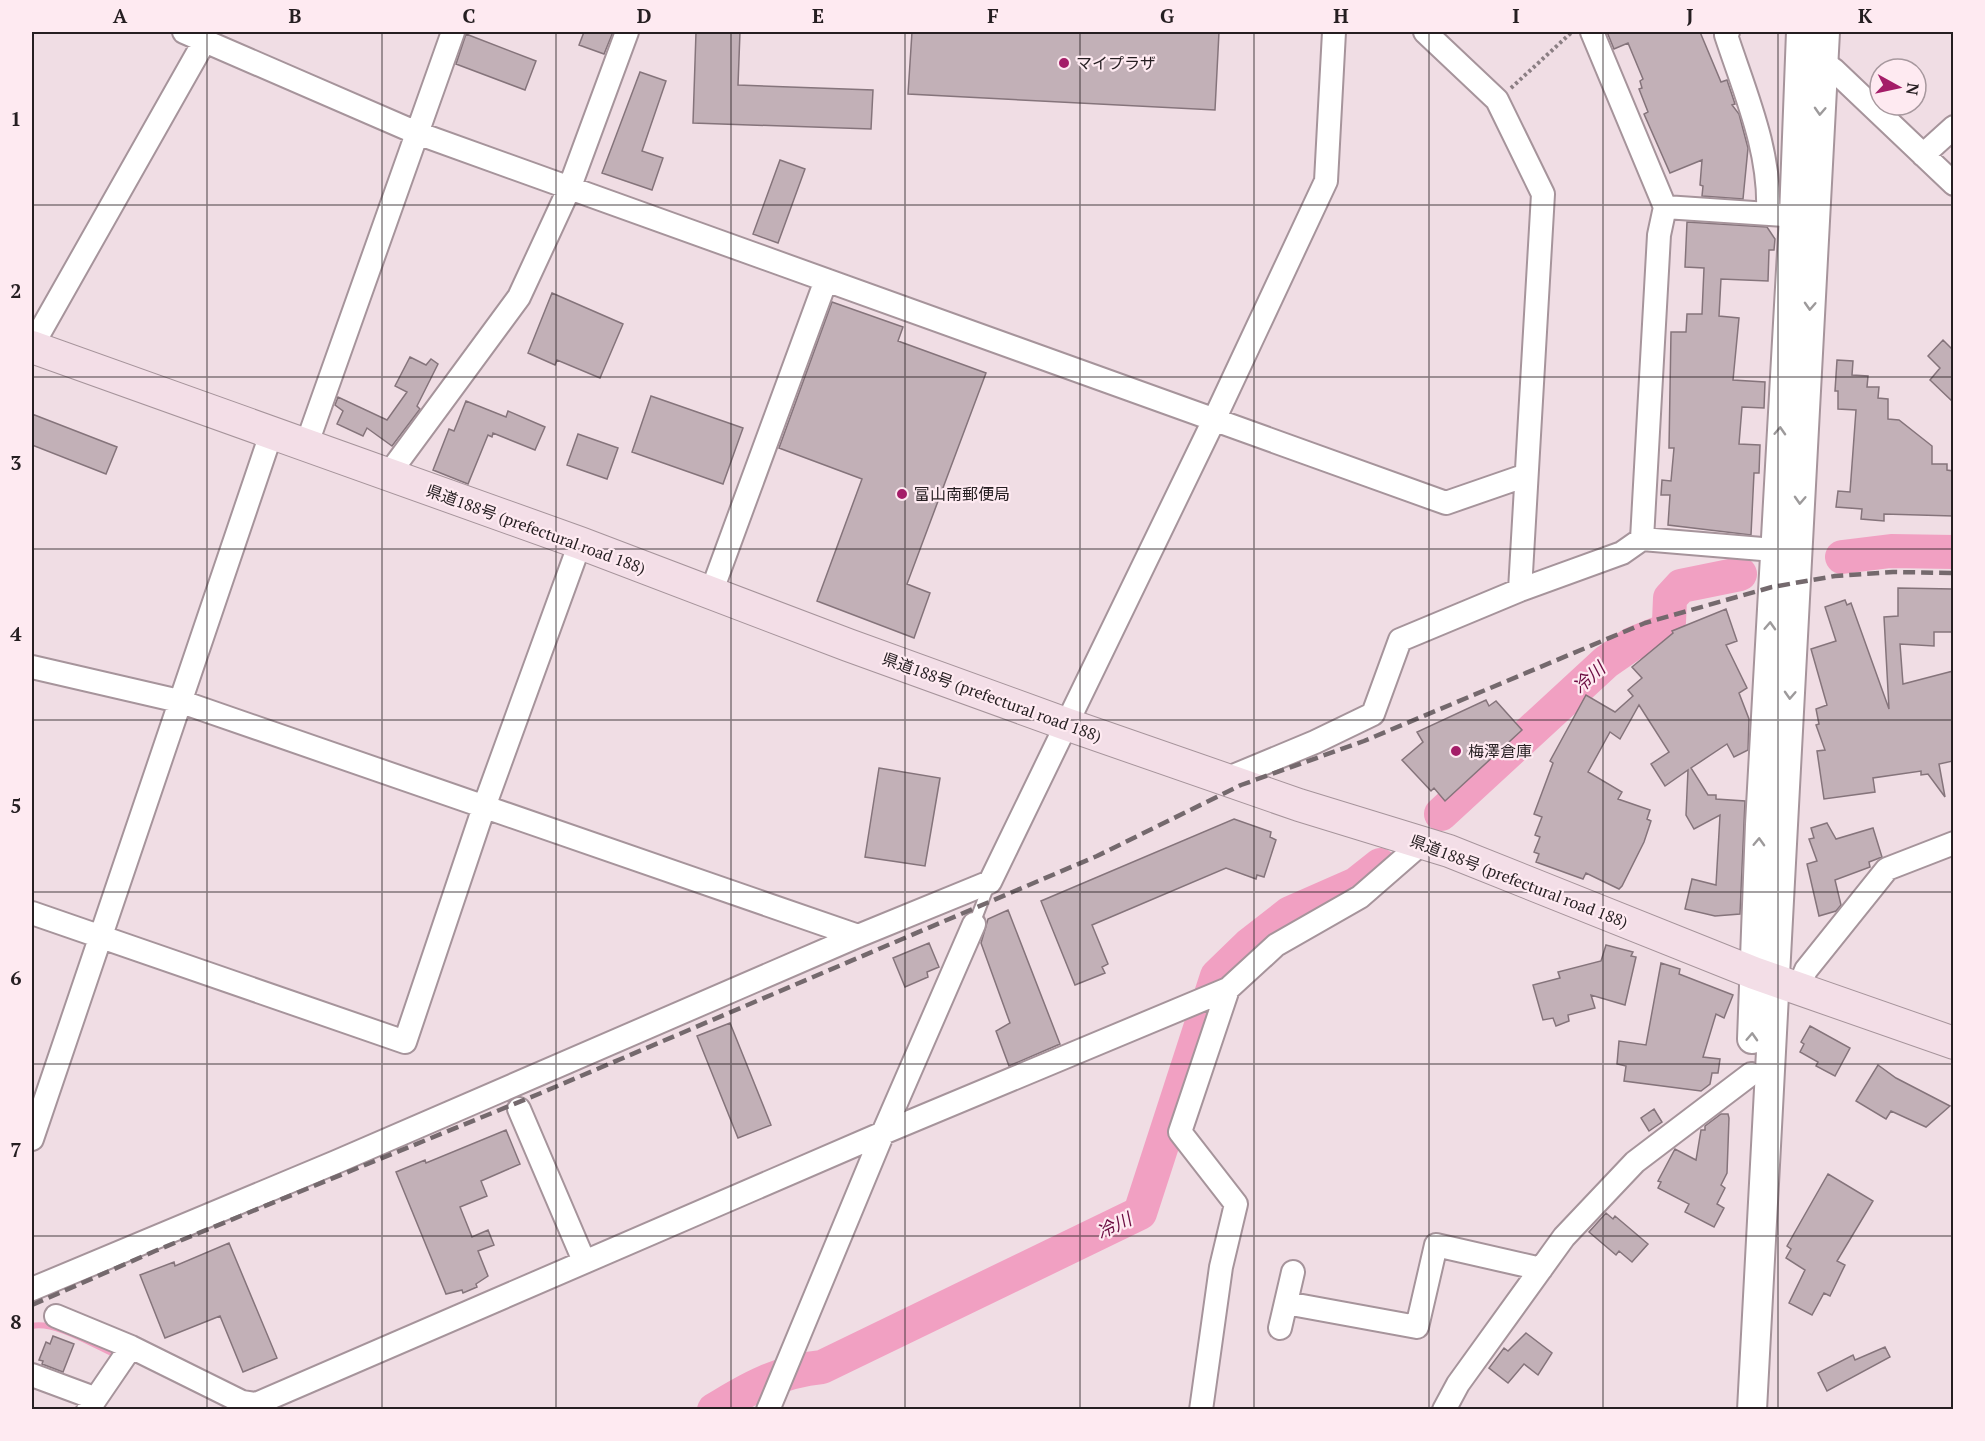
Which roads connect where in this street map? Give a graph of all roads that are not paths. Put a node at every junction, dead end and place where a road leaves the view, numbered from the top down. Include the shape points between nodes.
1 (453, 32) edge
2 (627, 32) edge
3 (1334, 32) edge
4 (1425, 32) edge
5 (1592, 32) edge
6 (1728, 32) edge
7 (1825, 32) edge
8 (193, 35) edge
9 (1800, 43) edge
10 (1953, 128) edge
11 (417, 133) junction
12 (1923, 155) junction
13 (1953, 184) edge
14 (569, 189) junction
15 (1665, 207) junction
16 (1781, 215) junction
17 (826, 280) junction
18 (32, 346) edge
19 (1214, 420) junction
20 (271, 434) junction
21 (306, 446) junction
22 (388, 475) junction
23 (1524, 476) junction
24 (1642, 539) junction
25 (580, 543) junction
26 (1774, 550) junction
27 (1520, 590) junction
28 (711, 593) junction
29 (32, 667) edge
30 (179, 701) junction
31 (1066, 724) junction
32 (1226, 779) junction
33 (484, 807) junction
34 (1422, 843) junction
35 (1953, 843) edge
36 (990, 882) junction
37 (32, 913) edge
38 (974, 924) joint
39 (99, 936) junction
40 (858, 936) junction
41 (1775, 981) junction
42 (1228, 989) junction
43 (1953, 1043) edge
44 (1751, 1074) junction
45 (519, 1109) dead end
46 (883, 1133) junction
47 (32, 1139) edge
48 (584, 1261) junction
49 (1540, 1269) junction
50 (1293, 1272) dead end
51 (32, 1289) edge
52 (1286, 1303) junction
53 (56, 1316) dead end
54 (1280, 1328) dead end
55 (131, 1347) junction
56 (32, 1375) edge
57 (91, 1404) edge
58 (239, 1406) edge
59 (768, 1410) edge
60 (1201, 1410) edge
61 (1444, 1410) edge
62 (1732, 1410) edge
63 (1752, 1410) edge

1 - 11 street
2 - 14 street
3 - 19 street via 1326,181
4 - 23 street via 1497,100 1543,194
5 - 15 street
6 - 16 street via 1765,154 1769,191
7 - 9 street
8 - 11 street
8 - 18 street
9 - 12 street
9 - 16 street
9 -> 41 street
10 - 12 street
11 - 14 street
11 - 21 street
12 - 13 street
14 - 17 street
14 - 22 street via 519,297
15 - 16 street
15 - 24 street via 1659,235
26 -> 16 street
17 - 19 street
17 - 28 street
18 - 20 main road, 県道188号 (prefectural road 188)
19 - 23 street via 1446,503
19 - 31 street
20 - 21 main road, 県道188号 (prefectural road 188)
20 - 30 street
21 - 22 main road, 県道188号 (prefectural road 188)
22 - 25 main road, 県道188号 (prefectural road 188)
23 - 27 street
24 - 26 street
24 - 27 street via 1622,554
25 - 28 main road, 県道188号 (prefectural road 188)
25 - 33 street
41 -> 26 street
27 - 32 street via 1400,640 1373,714
28 - 31 main road, 県道188号 (prefectural road 188)
29 - 30 street
30 - 33 street
30 - 39 street
31 - 32 main road, 県道188号 (prefectural road 188)
31 - 36 street
32 - 34 main road, 県道188号 (prefectural road 188) via 1299,806
33 - 39 street via 405,1041
33 - 40 street
34 - 41 main road, 県道188号 (prefectural road 188)
34 - 42 street via 1360,897 1276,945
35 - 41 street via 1887,869 1806,970
36 - 38 lane
36 - 40 street
37 - 39 street
38 - 46 street
39 - 47 street
40 - 51 street
41 - 43 main road, 県道188号 (prefectural road 188)
44 -> 41 street
41 - 63 street
42 - 46 street
42 - 60 street via 1180,1132 1236,1204 1221,1267
44 - 49 street via 1635,1162 1564,1237
44 - 62 street
45 - 48 street
46 - 48 street
46 - 59 street
48 - 58 street via 256,1404
49 - 52 street via 1437,1245 1417,1327
49 - 61 street via 1458,1383
50 - 52 street
52 - 54 street
53 - 55 street
55 - 57 street
55 - 58 street
56 - 57 street

